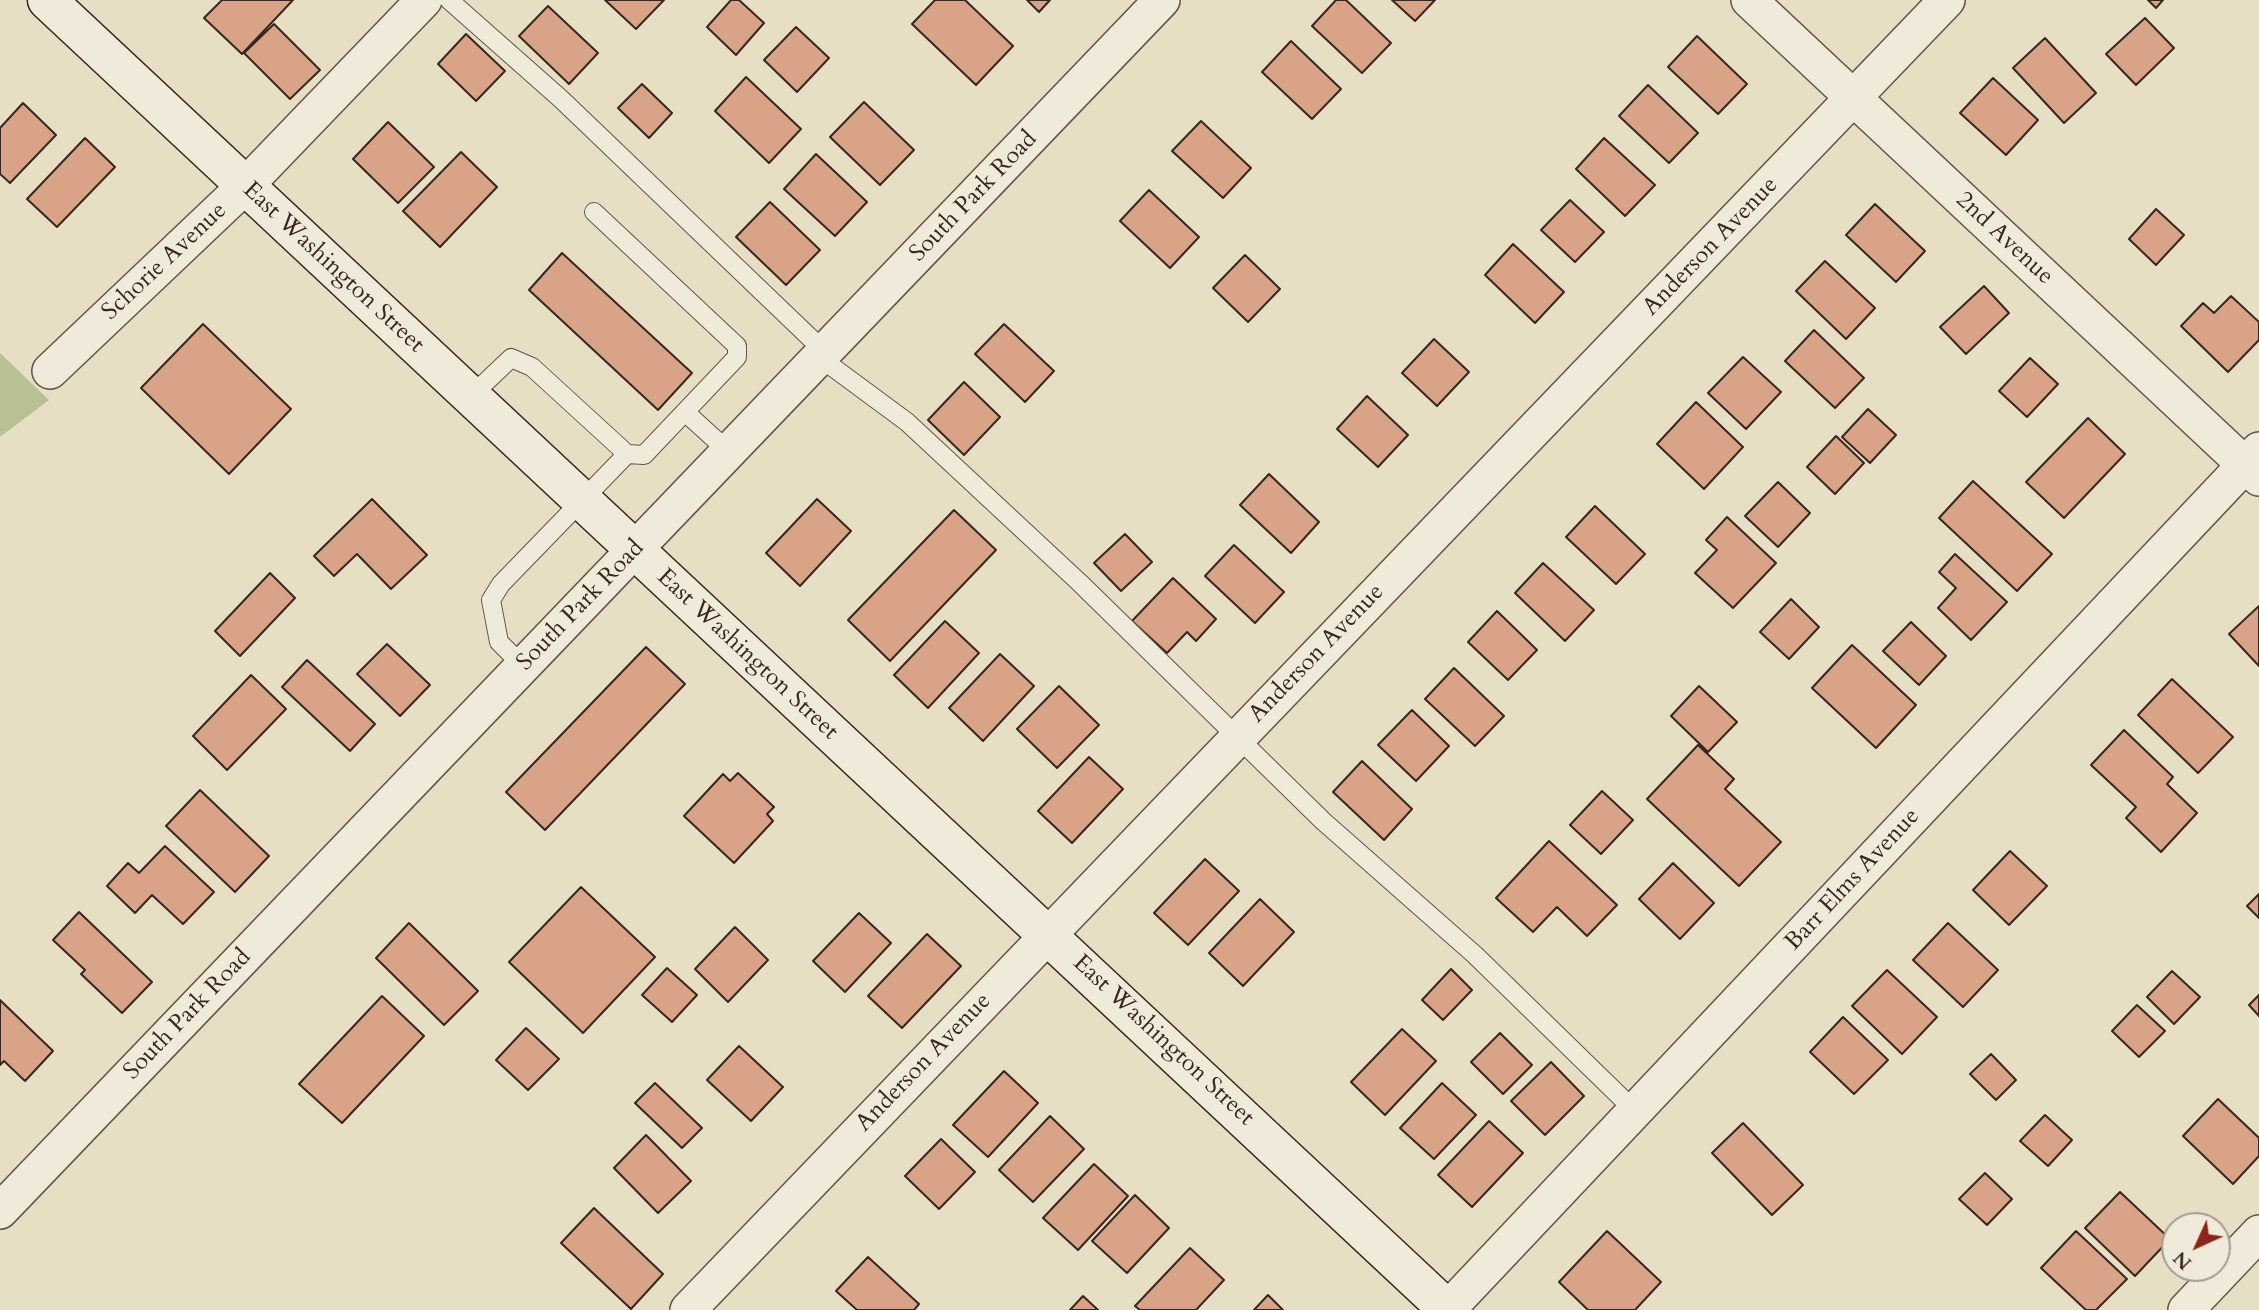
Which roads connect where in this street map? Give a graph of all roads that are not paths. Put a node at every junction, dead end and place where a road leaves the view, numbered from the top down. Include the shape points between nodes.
1 (47, 0) edge
2 (424, 0) edge
3 (449, 0) edge
4 (1162, 0) edge
5 (1749, 0) edge
6 (1947, 0) edge
7 (1854, 99) junction
8 (245, 186) junction
9 (594, 212) dead end
10 (822, 354) junction
11 (50, 371) dead end
12 (470, 397) junction
13 (685, 412) junction
14 (729, 452) junction
15 (627, 454) junction
16 (2254, 464) edge
17 (581, 502) junction
18 (634, 551) junction
19 (523, 666) junction
20 (1238, 736) junction
21 (1048, 933) junction
22 (1635, 1111) junction
23 (0, 1211) edge
24 (2259, 1233) edge
25 (688, 1310) edge
26 (1447, 1310) edge
27 (2186, 1310) edge

1 - 8 street, East Washington Street
2 - 8 street, Schorie Avenue
3 - 10 lane via 561,99
4 - 10 street, South Park Road
5 - 7 street, 2nd Avenue
6 - 7 street, Anderson Avenue
7 - 16 street, 2nd Avenue
7 - 20 street, Anderson Avenue
8 - 11 street, Schorie Avenue
8 - 12 street, East Washington Street
9 - 13 lane via 737,346 737,357
10 - 14 street, South Park Road
10 - 20 lane via 907,422
12 - 15 lane via 511,358 532,368
12 - 17 street, East Washington Street
13 - 14 lane
13 - 15 lane via 645,455
14 - 18 street, South Park Road
15 - 17 lane
16 - 22 street, Barr Elms Avenue
17 - 18 street, East Washington Street
17 - 19 lane via 500,584 491,600 499,642
18 - 19 street, South Park Road
18 - 21 street, East Washington Street
19 - 23 street, South Park Road
20 - 21 street, Anderson Avenue
20 - 22 lane via 1323,821 1475,955
21 - 25 street, Anderson Avenue
21 - 26 street, East Washington Street
22 - 26 street, Barr Elms Avenue
24 - 27 street

